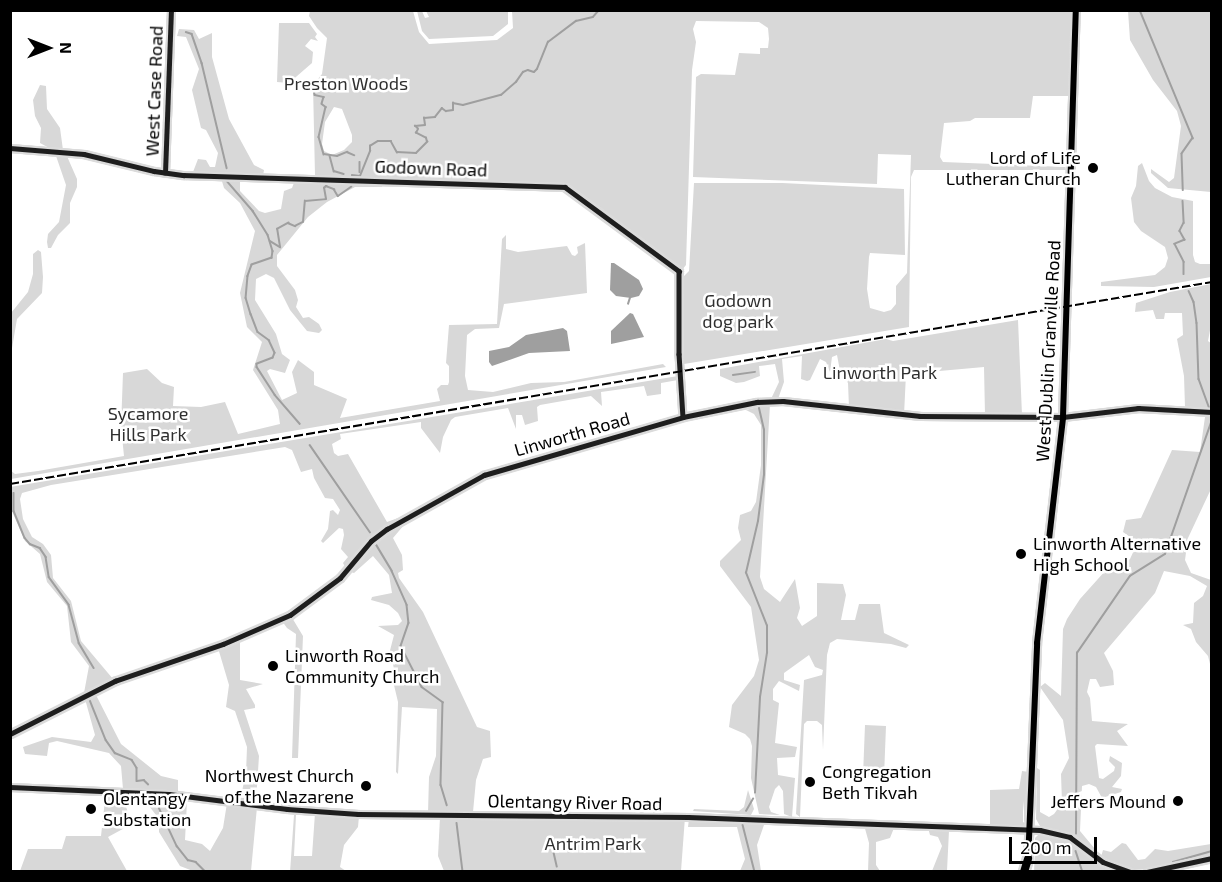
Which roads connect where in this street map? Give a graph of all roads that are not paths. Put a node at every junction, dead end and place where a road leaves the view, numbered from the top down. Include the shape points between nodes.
1 (171, 10) edge
2 (1076, 10) edge
3 (10, 148) edge
4 (165, 173) junction
5 (1212, 412) edge
6 (683, 417) junction
7 (1063, 417) junction
8 (10, 734) edge
9 (10, 787) edge
10 (1030, 830) junction
11 (1212, 858) edge
12 (1028, 859) joint
13 (1026, 872) edge
14 (1130, 872) edge
15 (1147, 872) edge

1 - 4 main road, West Case Road
2 - 7 main road, West Dublin Granville Road
3 - 4 main road, Godown Road via 84,154
4 - 6 main road, Godown Road via 567,188 679,271
5 - 7 main road, Linworth Road via 1138,408
6 - 7 main road, Linworth Road via 757,402 783,401 904,416
6 - 8 main road, Linworth Road via 484,475 387,529 371,541 340,578 290,615 224,644 115,681
7 - 10 main road, West Dublin Granville Road via 1037,643
9 - 10 main road, Olentangy River Road via 169,794 358,814 688,817
10 - 12 main road, West Dublin Granville Road
10 - 14 main road, Olentangy River Road via 1061,834 1113,867
11 - 15 main road
12 - 13 highway

